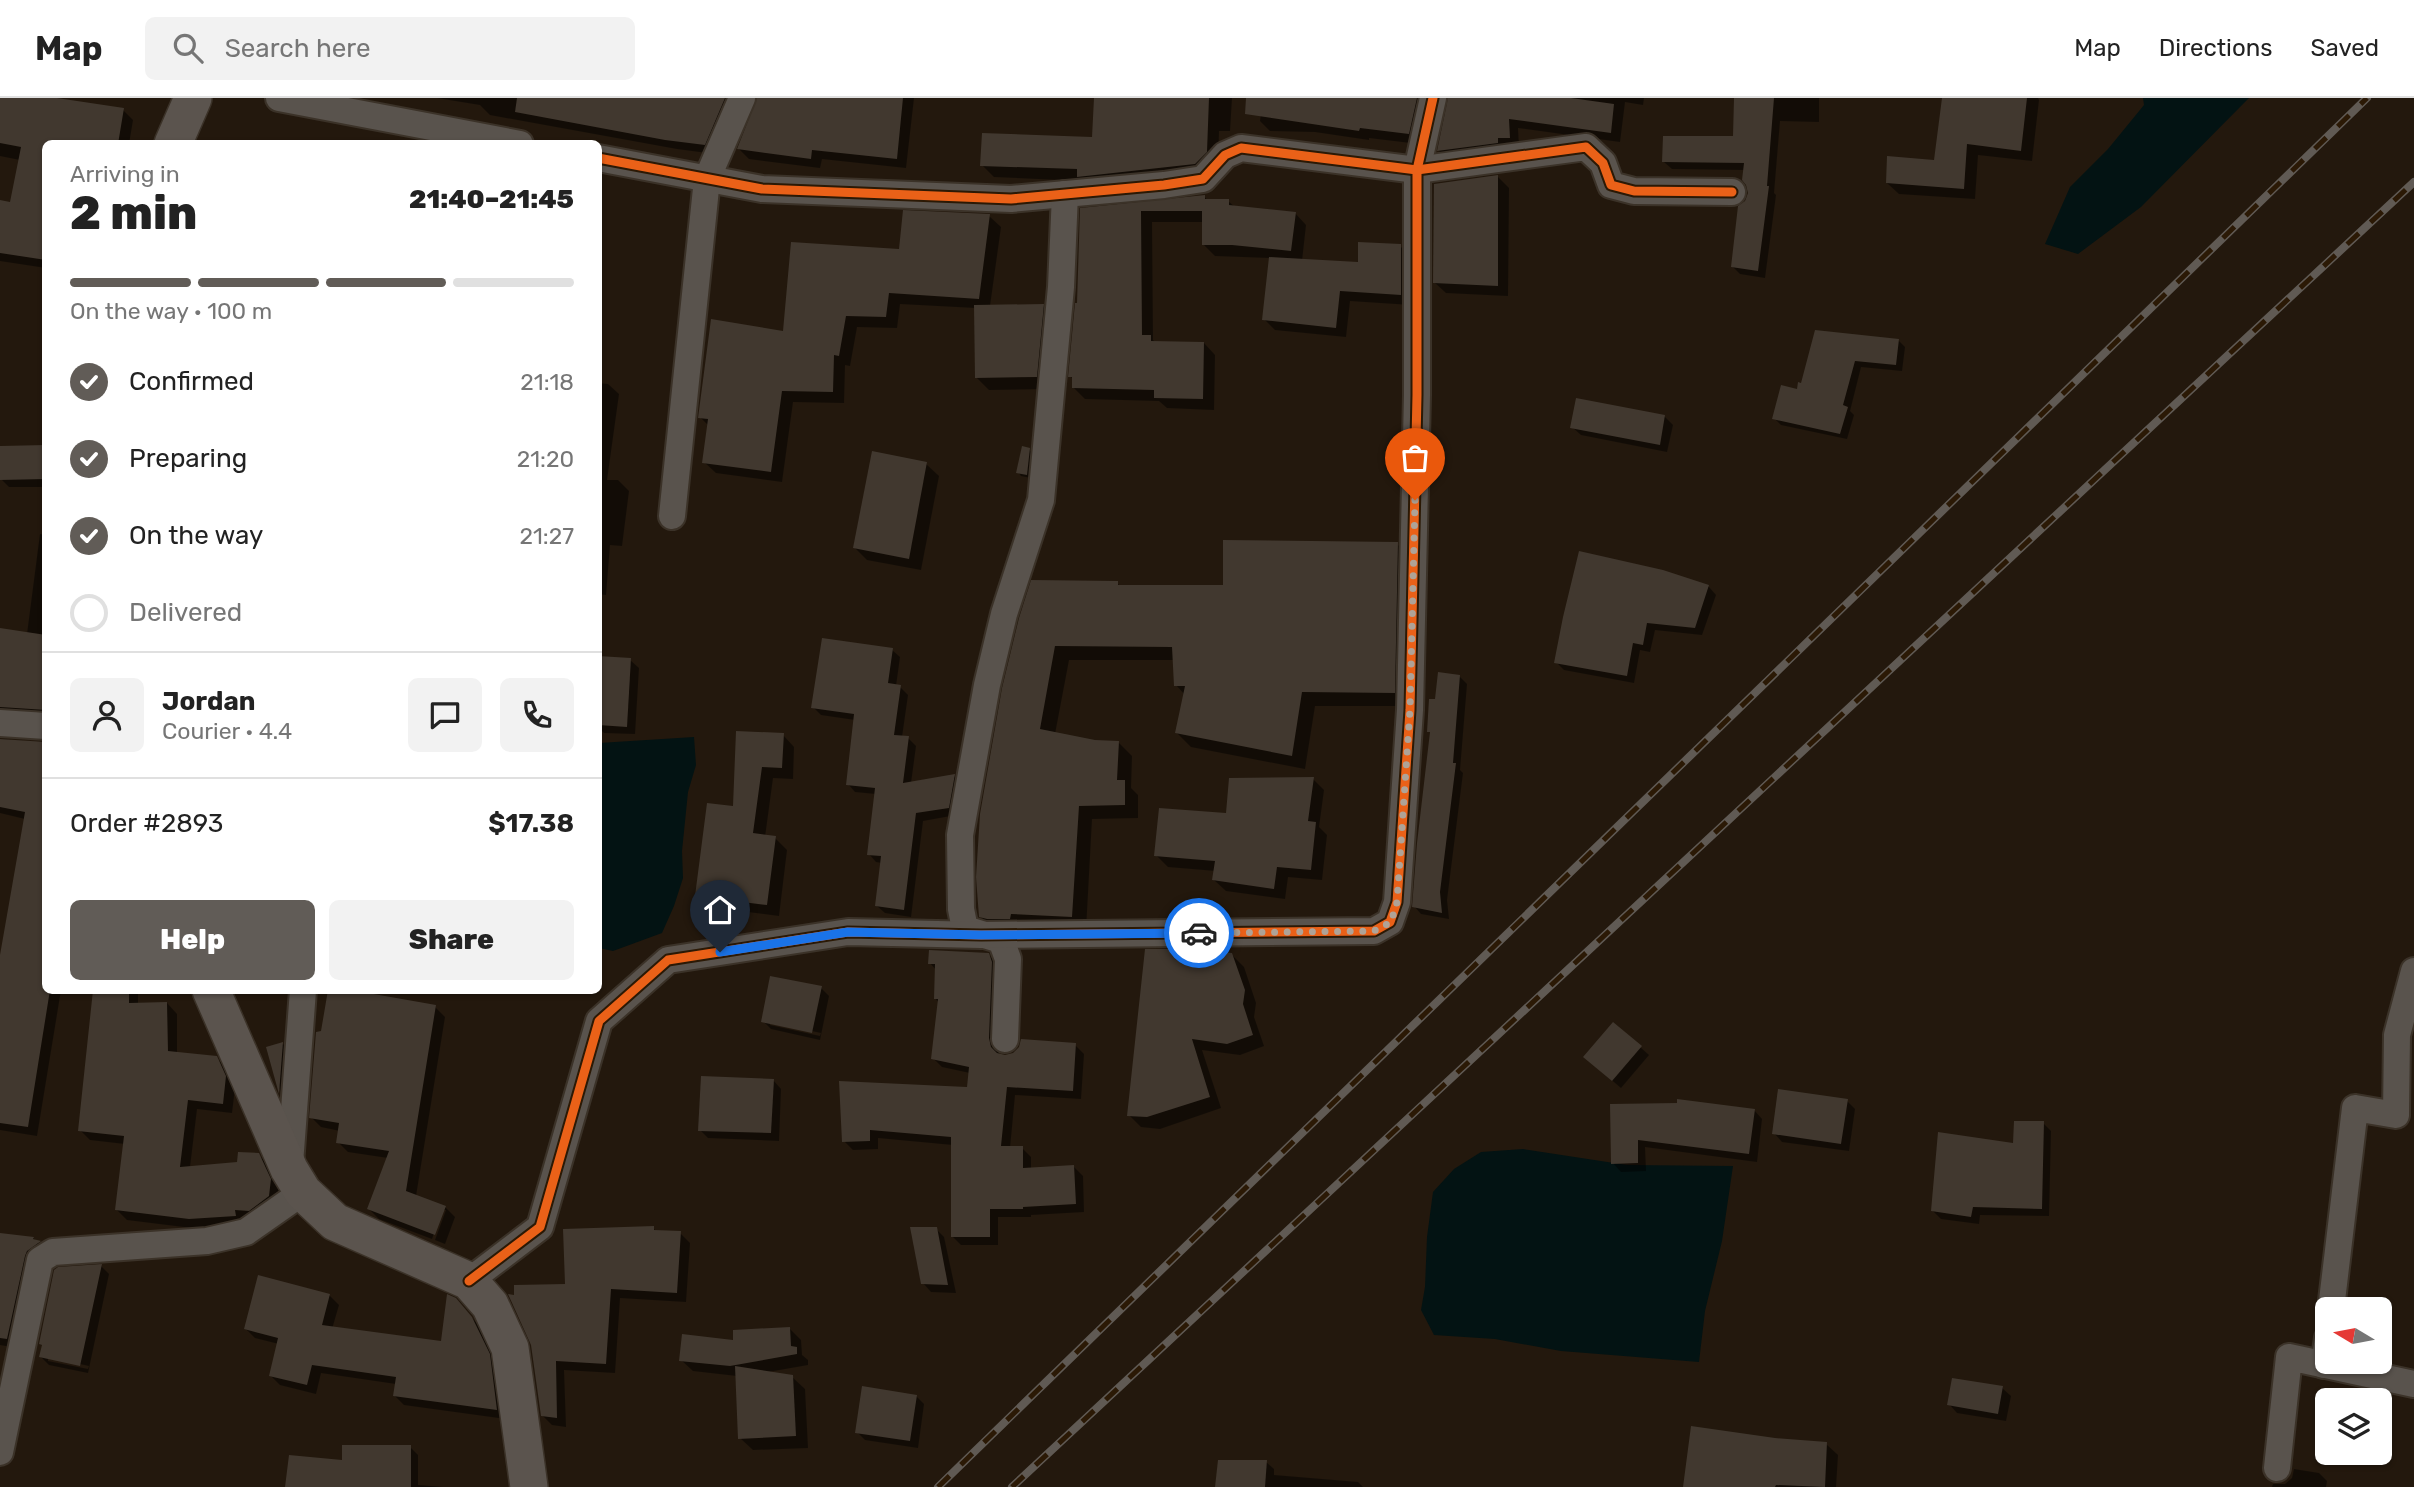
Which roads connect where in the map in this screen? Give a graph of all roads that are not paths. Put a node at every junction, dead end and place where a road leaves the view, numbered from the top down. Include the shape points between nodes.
1 (193, 98) edge
2 (279, 98) edge
3 (742, 98) edge
4 (1433, 98) edge
5 (175, 140) edge
6 (499, 140) edge
7 (602, 159) edge
8 (1417, 170) junction
9 (707, 178) junction
10 (1732, 192) dead end
11 (1065, 194) junction
12 (672, 516) dead end
13 (0, 723) edge
14 (42, 726) edge
15 (981, 935) junction
16 (2414, 971) edge
17 (213, 994) edge
18 (303, 994) edge
19 (1005, 1039) dead end
20 (296, 1181) junction
21 (469, 1280) junction
22 (2332, 1297) edge
23 (2315, 1363) edge
24 (2367, 1374) edge
25 (2414, 1384) edge
26 (0, 1452) edge
27 (2277, 1468) dead end
28 (529, 1487) edge

1 - 5 main road
2 - 6 street
3 - 9 street
4 - 8 street
7 - 9 street
8 - 10 street via 1586,147 1603,163 1611,185 1634,191
8 - 11 street via 1241,148 1225,155 1203,178
8 - 15 street via 1410,710 1397,902 1391,922 1374,931
9 - 11 street via 762,189 1011,199
9 - 12 street
11 - 15 street via 1041,500 989,674 960,835 964,929
13 - 14 street
15 - 19 street via 1001,940 1008,959
15 - 21 street via 848,932 668,960 599,1021 541,1227
16 - 22 street via 2397,1035 2396,1115 2355,1108
17 - 20 main road
18 - 20 street
20 - 21 main road via 335,1222
20 - 26 street via 246,1232 206,1241 53,1252 40,1260
21 - 28 main road via 490,1305 509,1348
23 - 27 street via 2289,1357
24 - 25 street

